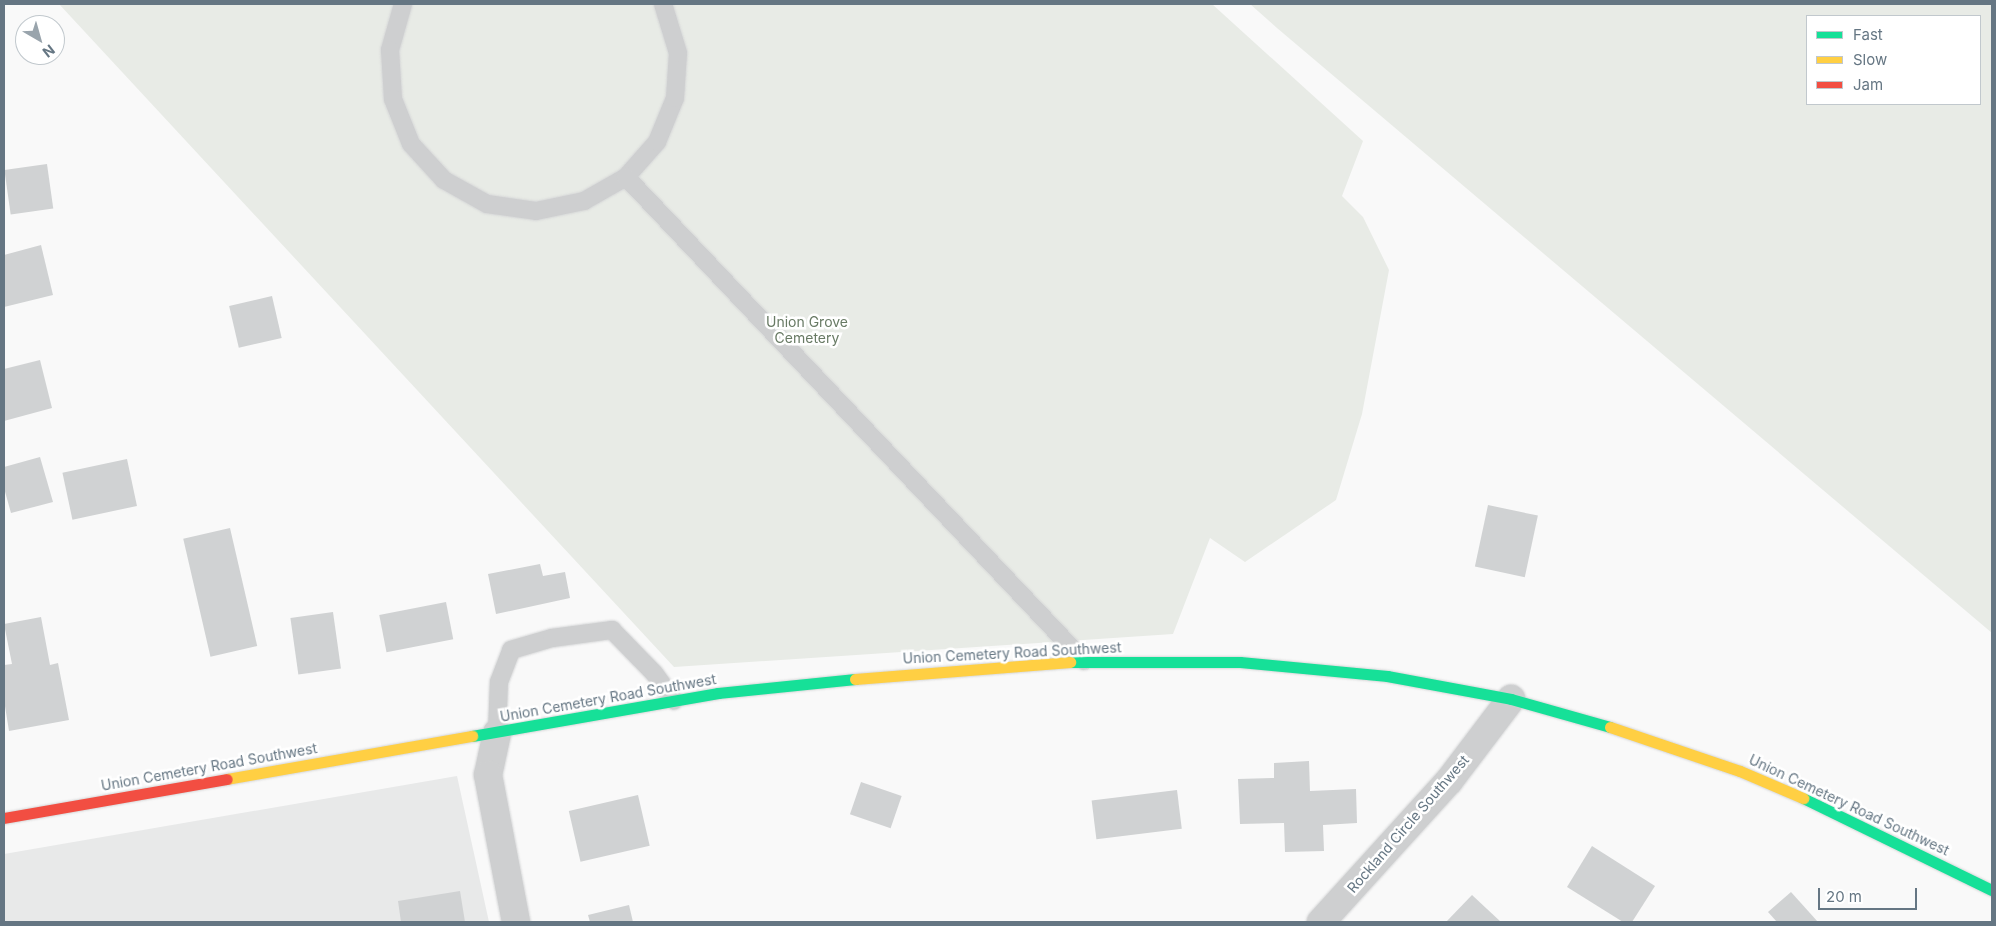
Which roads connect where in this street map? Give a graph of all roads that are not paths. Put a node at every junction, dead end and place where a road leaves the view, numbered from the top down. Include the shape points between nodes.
1 (403, 4) edge
2 (664, 4) edge
3 (626, 177) junction
4 (1084, 661) junction
5 (1511, 699) junction
6 (674, 701) junction
7 (497, 733) junction
8 (4, 818) edge
9 (1992, 890) edge
10 (516, 922) edge
11 (1321, 922) edge

1 - 3 lane via 390,50 393,99 411,144 444,180 487,204 536,211 584,201
2 - 3 lane via 678,53 674,98 657,142
3 - 4 lane
4 - 5 street, Union Cemetery Road Southwest via 1240,662 1386,676
4 - 6 street, Union Cemetery Road Southwest via 934,670 718,693
5 - 9 street, Union Cemetery Road Southwest via 1643,737 1740,771 1814,803
5 - 11 street, Rockland Circle Southwest via 1449,782
6 - 7 street, Union Cemetery Road Southwest
6 - 7 lane via 654,673 612,630 552,638 511,650 498,682
7 - 8 street, Union Cemetery Road Southwest
7 - 10 street via 488,776

